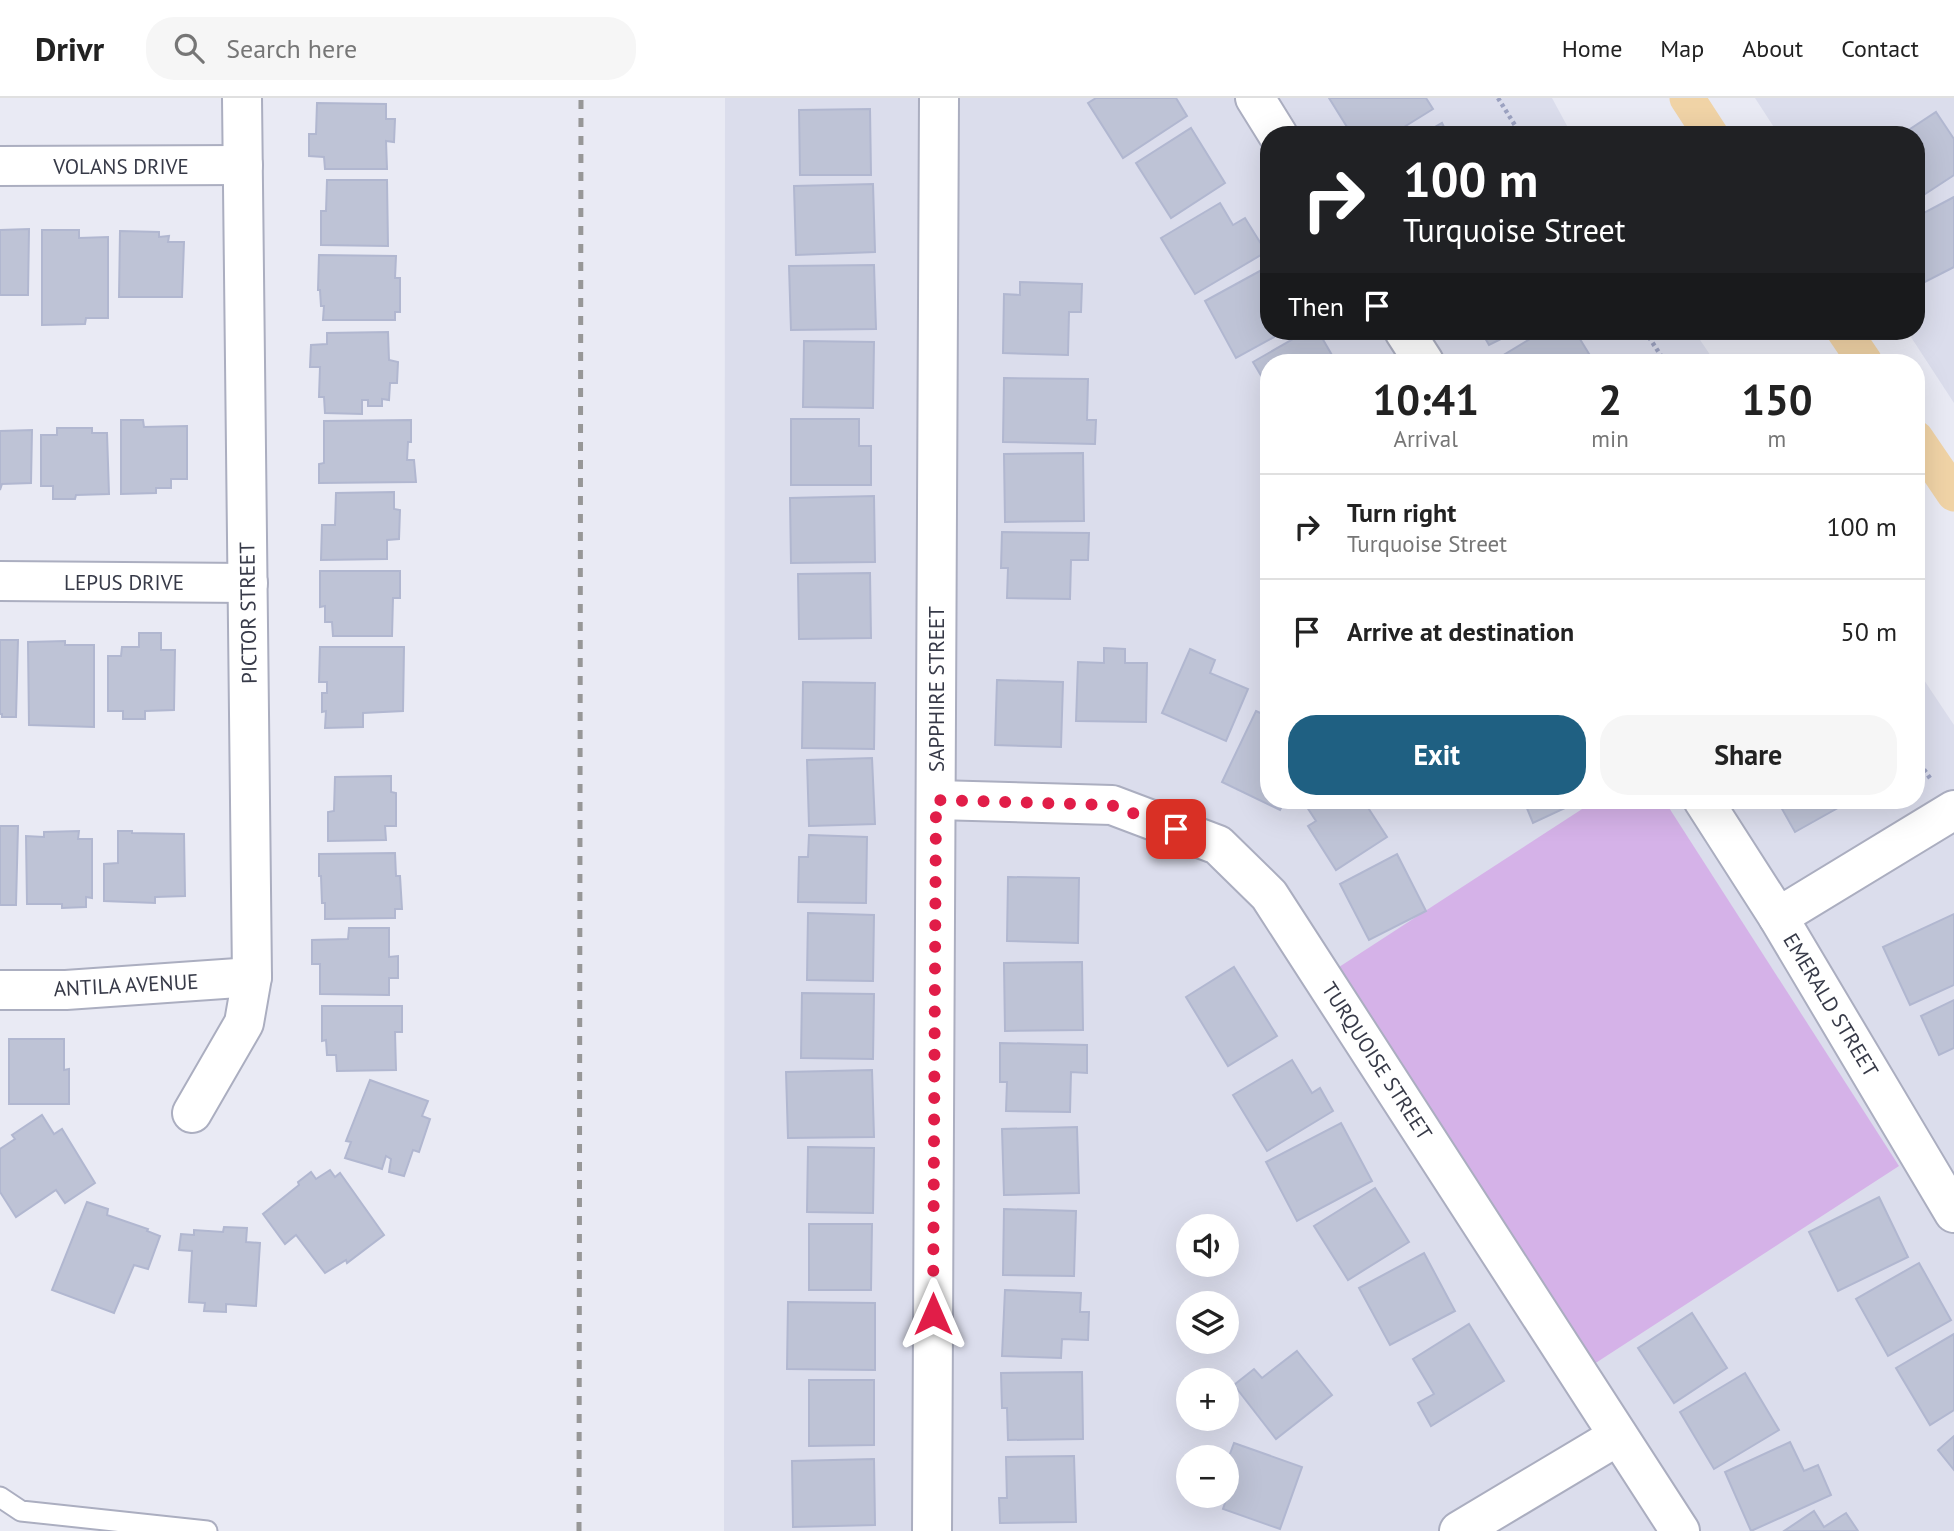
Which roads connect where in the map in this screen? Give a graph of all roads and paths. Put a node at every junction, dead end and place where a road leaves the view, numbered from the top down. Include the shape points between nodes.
1 (242, 98) edge
2 (939, 98) edge
3 (1255, 98) edge
4 (1498, 98) edge
5 (1272, 126) edge
6 (1515, 126) edge
7 (243, 165) junction
8 (0, 166) edge
9 (0, 581) edge
10 (248, 583) junction
11 (936, 800) junction
12 (1709, 809) edge
13 (1954, 810) edge
14 (1778, 917) junction
15 (252, 977) junction
16 (0, 990) edge
17 (192, 1113) dead end
18 (1954, 1213) edge
19 (1618, 1436) junction
20 (0, 1497) edge
21 (207, 1531) edge
22 (932, 1531) edge
23 (1459, 1531) edge
24 (1680, 1531) edge

1 - 7 street, PICTOR STREET
2 - 11 street, SAPPHIRE STREET
3 - 5 street
4 - 6 path
7 - 8 street, VOLANS DRIVE
7 - 10 street, PICTOR STREET
9 - 10 street, LEPUS DRIVE
10 - 15 street, PICTOR STREET
11 - 19 street, TURQUOISE STREET via 1111,805 1218,845 1269,895
11 - 22 street, SAPPHIRE STREET
12 - 14 street, EMERALD STREET
13 - 14 street
14 - 18 street, EMERALD STREET
15 - 16 street, ANTILA AVENUE
15 - 17 street, PICTOR STREET via 244,1023
19 - 23 street
19 - 24 street, TURQUOISE STREET
20 - 21 lane via 21,1511

